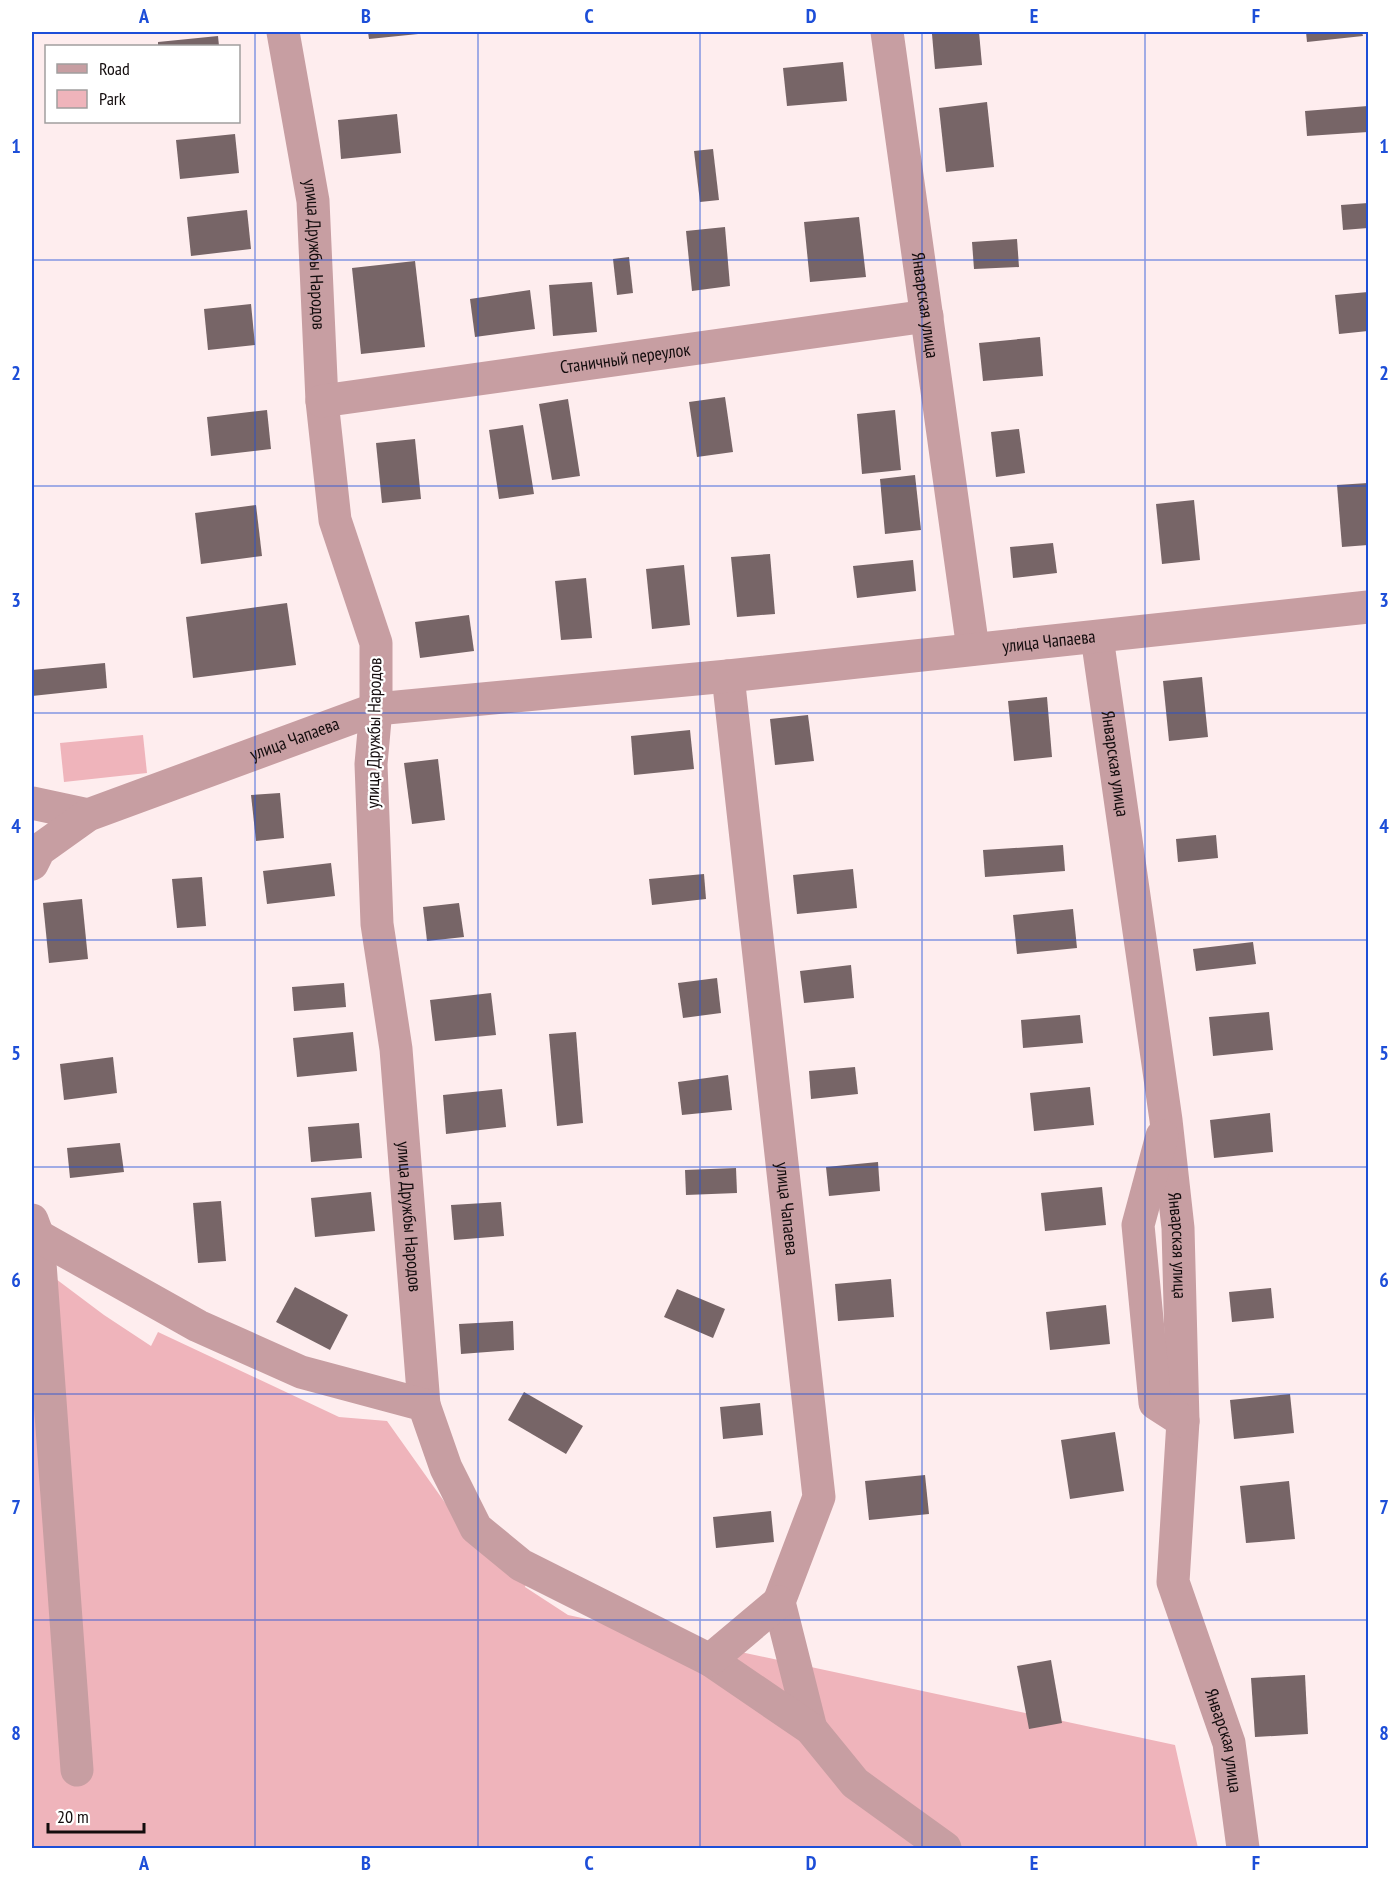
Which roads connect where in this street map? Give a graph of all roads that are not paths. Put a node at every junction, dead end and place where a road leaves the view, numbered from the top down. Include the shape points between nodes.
1 (283, 32) edge
2 (887, 32) edge
3 (927, 316) junction
4 (322, 401) junction
5 (1368, 607) edge
6 (1097, 637) junction
7 (973, 649) junction
8 (728, 676) junction
9 (376, 709) junction
10 (32, 803) edge
11 (87, 816) junction
12 (32, 864) edge
13 (35, 1227) edge
14 (424, 1405) junction
15 (779, 1602) junction
16 (710, 1660) junction
17 (811, 1729) junction
18 (77, 1770) dead end
19 (945, 1848) edge
20 (1242, 1848) edge

1 - 4 street, улица Дружбы Народов via 313,201
2 - 3 street, Январская улица
3 - 4 street, Станичный переулок
3 - 7 street, Январская улица
4 - 9 street, улица Дружбы Народов via 335,520 376,643
5 - 6 street, улица Чапаева
6 - 7 street, улица Чапаева
6 - 20 street, Январская улица via 1178,1228 1183,1421 1173,1582 1229,1743
7 - 8 street, улица Чапаева
8 - 9 street, улица Чапаева
8 - 15 street, улица Чапаева via 819,1497
9 - 11 street, улица Чапаева
9 - 14 street, улица Дружбы Народов via 371,764 377,924 396,1049
10 - 11 street
11 - 12 street, улица Чапаева via 39,850
13 - 14 street via 198,1326 301,1372
13 - 18 street
14 - 16 street, улица Дружбы Народов via 446,1468 476,1528 521,1565
15 - 16 street
15 - 17 street
16 - 17 street, улица Дружбы Народов
17 - 19 street via 855,1783

